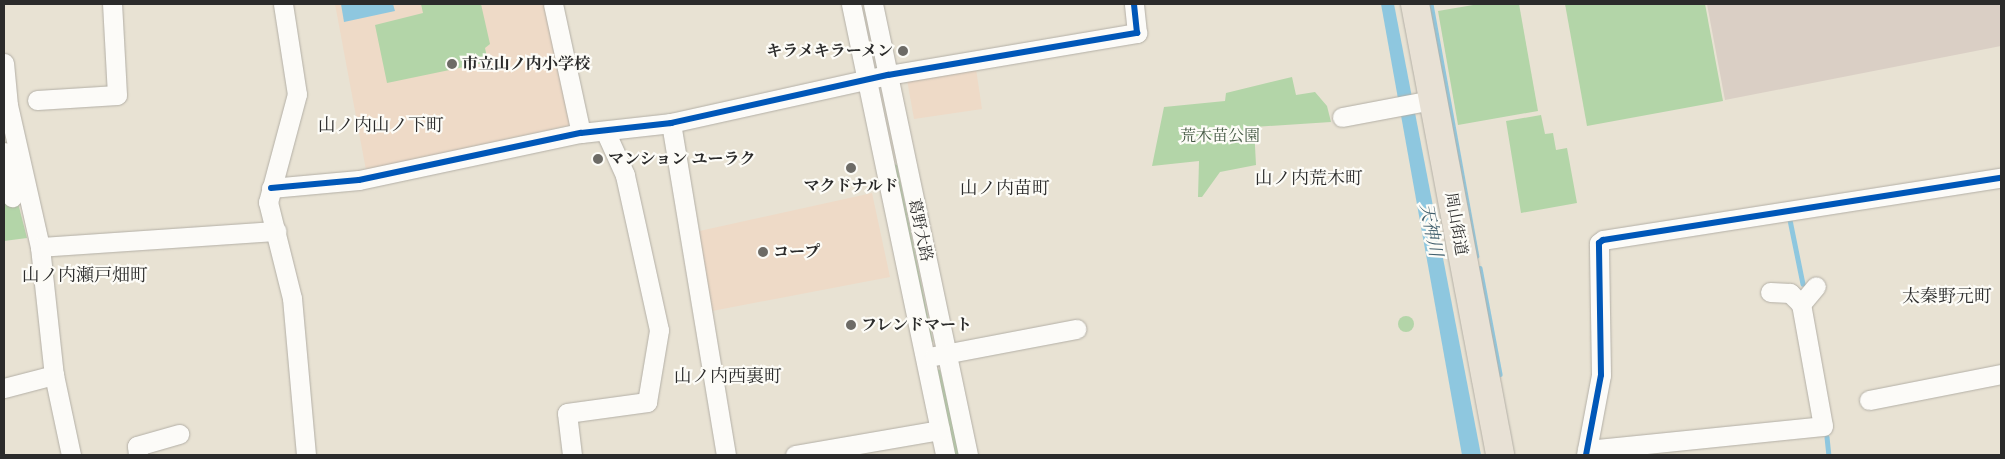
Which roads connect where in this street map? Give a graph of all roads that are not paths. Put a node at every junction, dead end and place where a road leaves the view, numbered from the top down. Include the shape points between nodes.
1 (112, 4) edge
2 (283, 4) edge
3 (553, 4) edge
4 (851, 4) edge
5 (873, 4) edge
6 (1134, 4) edge
7 (1415, 4) edge
8 (4, 63) edge
9 (888, 76) junction
10 (867, 80) junction
11 (37, 100) dead end
12 (1428, 100) junction
13 (1342, 117) dead end
14 (671, 122) junction
15 (605, 131) junction
16 (581, 133) junction
17 (903, 150) junction
18 (4, 152) edge
19 (882, 153) junction
20 (2001, 178) edge
21 (271, 188) junction
22 (15, 197) edge
23 (276, 231) junction
24 (40, 247) junction
25 (1816, 286) dead end
26 (1770, 292) dead end
27 (1801, 304) junction
28 (1076, 329) dead end
29 (946, 354) junction
30 (925, 358) junction
31 (2001, 374) edge
32 (54, 375) junction
33 (4, 388) edge
34 (1869, 400) dead end
35 (940, 430) junction
36 (179, 434) dead end
37 (1498, 452) edge
38 (1586, 453) edge
39 (72, 455) edge
40 (138, 455) edge
41 (306, 455) edge
42 (572, 455) edge
43 (726, 455) edge
44 (794, 455) edge
45 (945, 455) edge
46 (968, 455) edge

1 - 11 street via 118,95
2 - 21 street via 297,94
3 - 16 street
4 - 10 street, 葛野大路
5 - 9 street, 葛野大路
6 - 9 street via 1137,33
7 - 12 highway, 周山街道
8 - 22 street
9 - 10 street
9 - 17 street, 葛野大路
10 - 14 street
10 - 19 street, 葛野大路
12 - 13 street
12 - 37 highway, 周山街道
14 - 15 street
14 - 43 street
15 - 16 street
15 - 42 street via 625,174 659,330 647,402 567,413
16 - 21 street via 350,182
17 - 19 street
17 - 29 street, 葛野大路
18 - 22 street
19 - 30 street, 葛野大路
20 - 38 street via 1603,240 1599,243 1601,375
21 - 23 street via 268,202
22 - 24 street
23 - 24 street
23 - 41 street via 298,342 296,378
24 - 32 street
25 - 27 street
26 - 27 street via 1790,293
27 - 38 street via 1823,426
28 - 29 street
29 - 30 street
29 - 46 street, 葛野大路
30 - 35 street, 葛野大路
31 - 34 street
32 - 33 street
32 - 39 street
35 - 44 street
35 - 45 street, 葛野大路
36 - 40 street via 137,446

